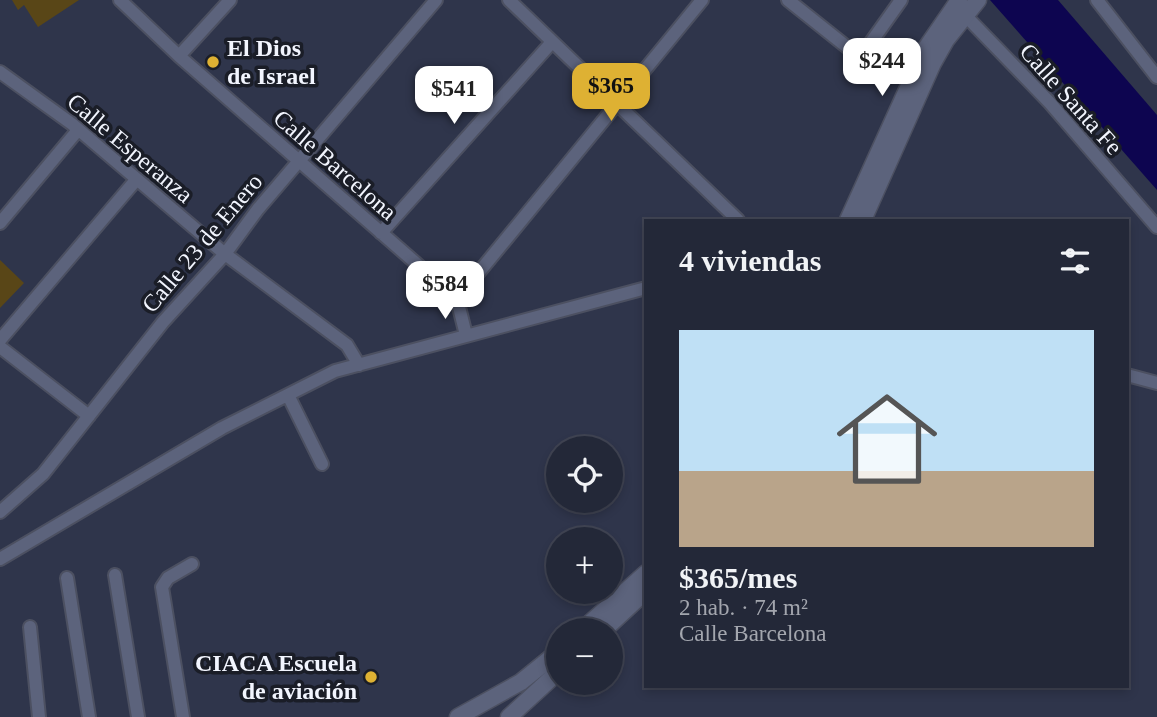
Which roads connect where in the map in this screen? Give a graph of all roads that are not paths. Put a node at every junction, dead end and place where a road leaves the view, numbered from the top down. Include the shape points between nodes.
1 (120, 0) edge
2 (230, 0) edge
3 (436, 0) edge
4 (509, 0) edge
5 (702, 0) edge
6 (788, 0) edge
7 (901, 0) edge
8 (1097, 0) edge
9 (963, 5) edge
10 (552, 42) junction
11 (178, 56) junction
12 (0, 72) edge
13 (1157, 77) edge
14 (615, 104) junction
15 (78, 130) junction
16 (298, 161) junction
17 (136, 180) junction
18 (737, 219) edge
19 (848, 219) edge
20 (863, 219) edge
21 (0, 223) edge
22 (1157, 227) edge
23 (381, 233) junction
24 (225, 254) junction
25 (644, 289) edge
26 (457, 299) junction
27 (466, 335) junction
28 (0, 340) edge
29 (0, 347) edge
30 (359, 365) junction
31 (1129, 376) edge
32 (1157, 383) edge
33 (288, 395) junction
34 (89, 416) junction
35 (321, 464) dead end
36 (0, 512) edge
37 (0, 559) edge
38 (192, 565) dead end
39 (115, 575) dead end
40 (644, 575) edge
41 (67, 578) dead end
42 (644, 594) edge
43 (595, 618) edge
44 (617, 618) edge
45 (30, 627) dead end
46 (546, 662) edge
47 (546, 683) edge
48 (39, 717) edge
49 (89, 717) edge
50 (138, 717) edge
51 (183, 717) edge
52 (458, 717) edge
53 (509, 717) edge

1 - 11 street, Calle Barcelona
2 - 11 street
3 - 16 street, Calle 23 de Enero
4 - 10 street
5 - 14 street
6 - 7 street via 858,55 866,53
8 - 13 street
9 - 19 street via 926,48
9 - 20 street
9 - 22 street, Calle Santa Fe
10 - 14 street
10 - 23 street
11 - 16 street, Calle Barcelona
12 - 15 street, Calle Esperanza
14 - 18 street
14 - 26 street
15 - 17 street, Calle Esperanza
15 - 21 street
16 - 23 street, Calle Barcelona
16 - 24 street, Calle 23 de Enero
17 - 24 street, Calle Esperanza
17 - 28 street
23 - 26 street, Calle Barcelona
24 - 30 street, Calle Esperanza via 347,345
24 - 34 street, Calle 23 de Enero via 163,322
25 - 27 street
26 - 27 street
27 - 30 street
29 - 34 street
30 - 33 street via 335,371
31 - 32 street
33 - 35 street
33 - 37 street via 222,428
34 - 36 street, Calle 23 de Enero via 43,474
38 - 51 street via 168,578 162,587
39 - 50 street
40 - 43 street
41 - 49 street
42 - 44 street
45 - 48 street
46 - 52 street via 521,682
47 - 53 street

